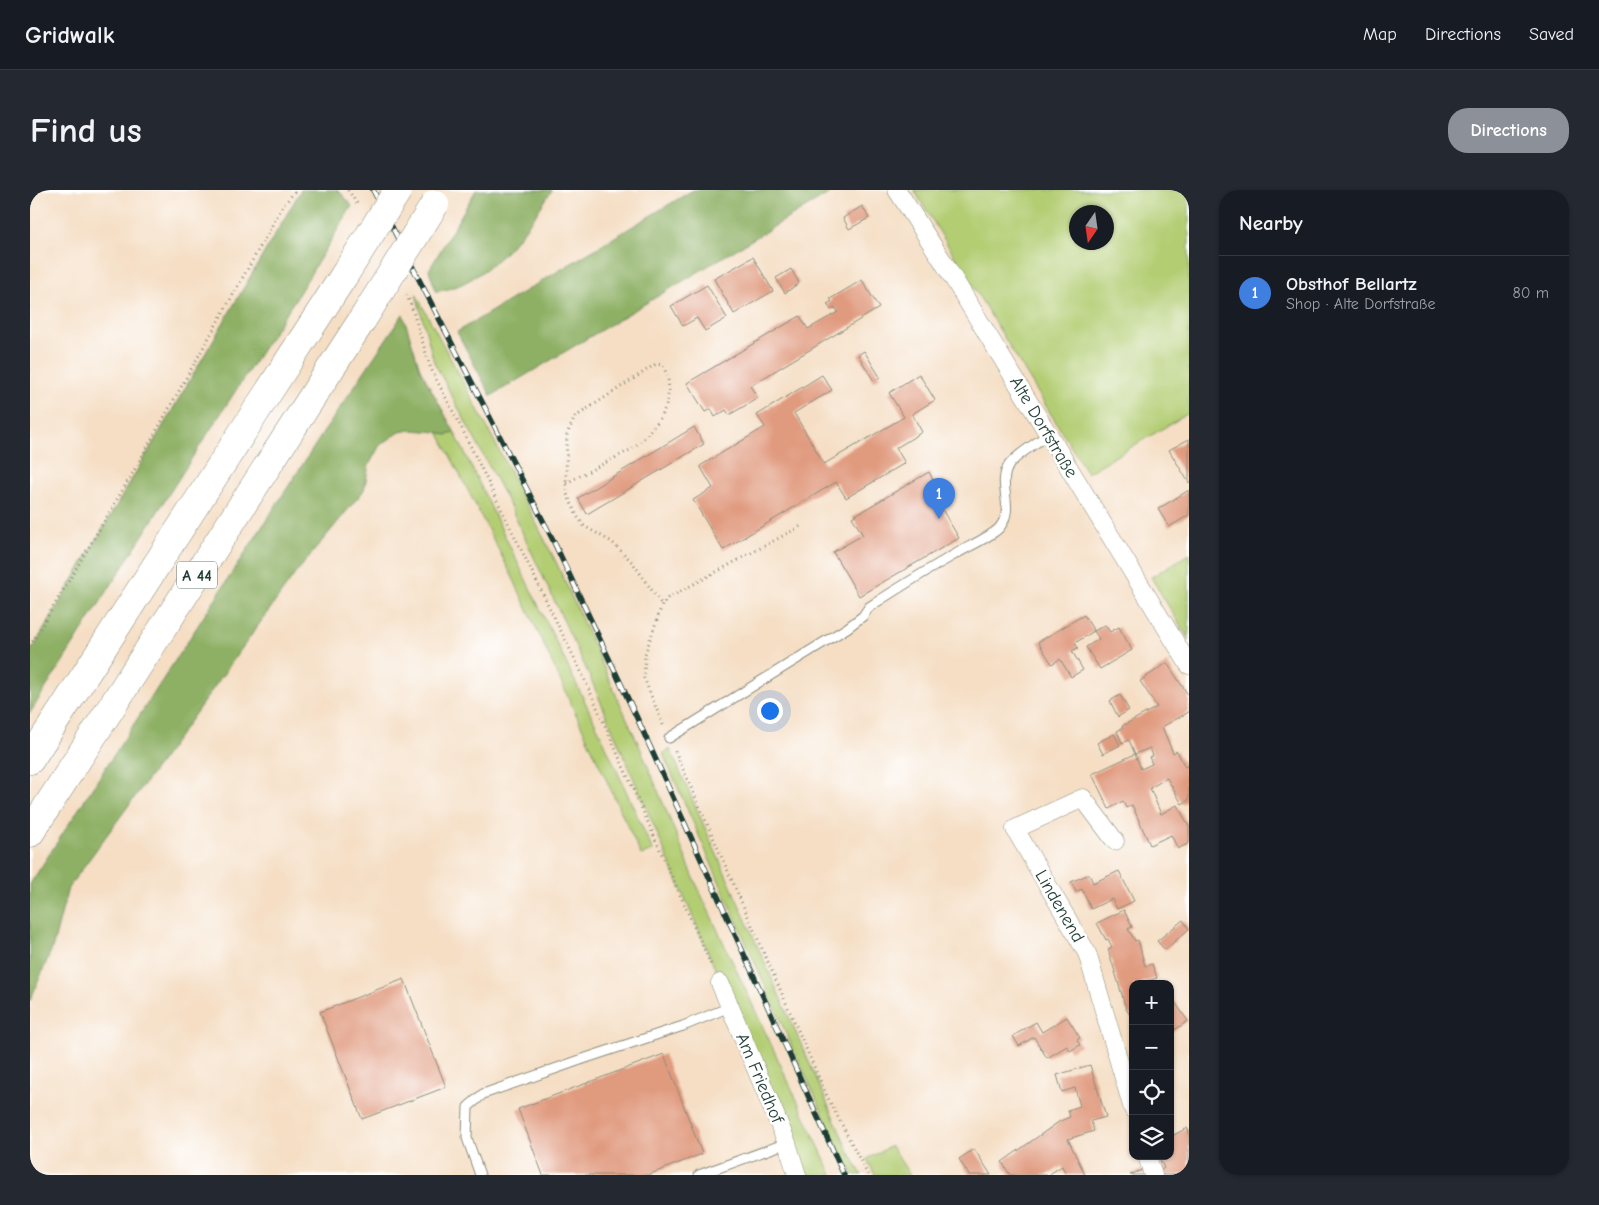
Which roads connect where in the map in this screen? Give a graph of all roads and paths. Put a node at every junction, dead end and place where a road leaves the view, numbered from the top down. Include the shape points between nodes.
1 (296, 190) edge
2 (348, 190) edge
3 (398, 190) edge
4 (897, 190) edge
5 (354, 197) dead end
6 (439, 197) edge
7 (410, 302) dead end
8 (1049, 434) junction
9 (566, 483) junction
10 (803, 525) dead end
11 (662, 605) junction
12 (30, 646) edge
13 (1189, 665) edge
14 (669, 738) junction
15 (30, 760) edge
16 (30, 833) edge
17 (1115, 841) dead end
18 (720, 983) joint
19 (730, 1007) junction
20 (1129, 1095) edge
21 (787, 1144) junction
22 (1148, 1160) edge
23 (480, 1175) edge
24 (699, 1175) edge
25 (797, 1175) edge
26 (868, 1175) edge
27 (1153, 1175) edge

1 - 12 path via 283,206 131,476
2 - 5 path
3 - 15 highway, A 44, bridge
4 - 8 street, Alte Dorfstraße
6 - 16 highway, A 44, bridge
7 - 18 path via 431,369 584,678
8 - 13 street, Alte Dorfstraße
8 - 14 lane via 1009,465 1004,483 1008,509 998,530 884,597 847,628
9 - 9 path via 567,434 575,417 656,364 663,365 669,391 659,420 632,449
9 - 11 path via 567,494 584,526 612,542 633,564
10 - 11 path via 668,598
11 - 14 path via 645,654 644,678
14 - 26 path via 827,1096
17 - 20 street, Lindenend via 1083,798 1016,830 1087,953
18 - 19 street, Am Friedhof
19 - 21 street, Am Friedhof
19 - 23 lane via 483,1094 468,1107 467,1138
21 - 24 lane
21 - 25 street, Am Friedhof
22 - 27 street

